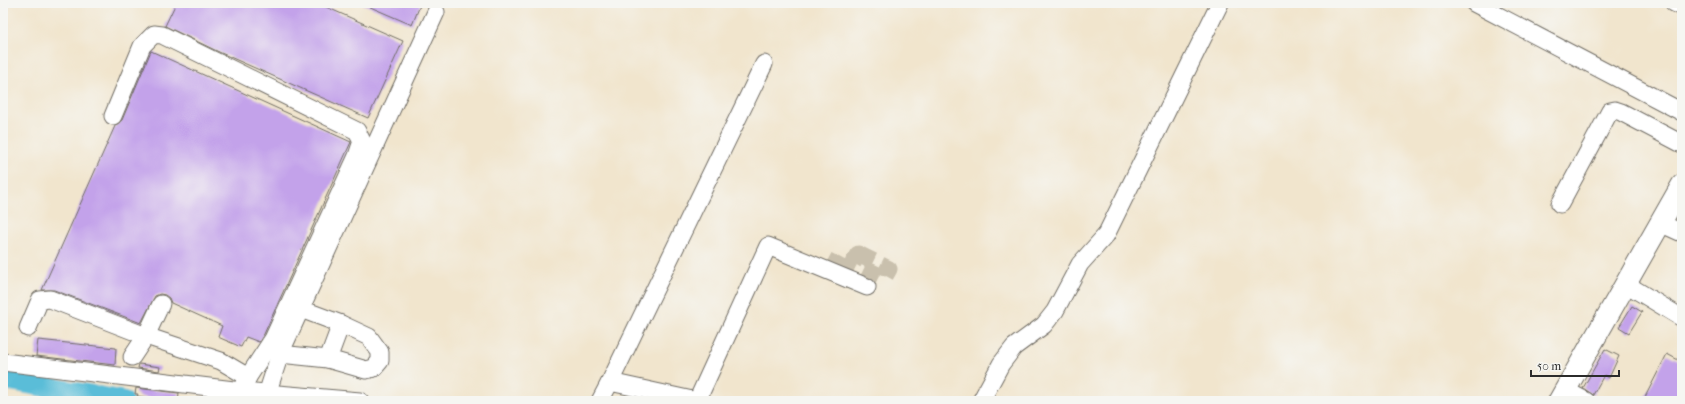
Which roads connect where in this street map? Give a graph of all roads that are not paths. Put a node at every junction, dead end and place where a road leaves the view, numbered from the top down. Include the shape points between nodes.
1 (1220, 3) edge
2 (1474, 3) edge
3 (1674, 3) edge
4 (1682, 7) edge
5 (436, 12) dead end
6 (764, 64) dead end
7 (1682, 112) edge
8 (113, 116) dead end
9 (1682, 144) edge
10 (1682, 185) edge
11 (1560, 204) dead end
12 (1660, 223) junction
13 (1682, 233) edge
14 (1626, 284) junction
15 (867, 287) dead end
16 (161, 304) dead end
17 (301, 309) junction
18 (1682, 318) edge
19 (341, 324) junction
20 (28, 328) dead end
21 (146, 336) junction
22 (280, 354) junction
23 (132, 357) dead end
24 (328, 359) junction
25 (3, 362) edge
26 (610, 382) junction
27 (245, 384) junction
28 (1562, 396) edge
29 (264, 397) edge
30 (360, 401) edge
31 (600, 401) edge
32 (697, 401) edge
33 (981, 401) edge
34 (1586, 401) edge

1 - 33 street via 1106,235 1080,264 1052,316 1014,347 1001,364
2 - 7 street
3 - 4 street
5 - 17 street
6 - 26 street
8 - 27 street via 142,46 154,34 162,35 357,131 362,141 273,338
9 - 11 street via 1621,112 1610,111
10 - 12 main road
12 - 13 street
12 - 14 main road
14 - 18 street
14 - 28 main road
15 - 32 street via 768,246
16 - 21 street
17 - 19 street
17 - 22 street
19 - 24 street
19 - 24 street via 369,337 380,352 380,361 374,368 366,370
20 - 21 street via 40,300 45,298
21 - 23 street
21 - 27 street via 221,361
22 - 24 street
22 - 29 street
25 - 27 street
26 - 31 street
26 - 32 street
27 - 29 street
28 - 34 street
29 - 30 street

